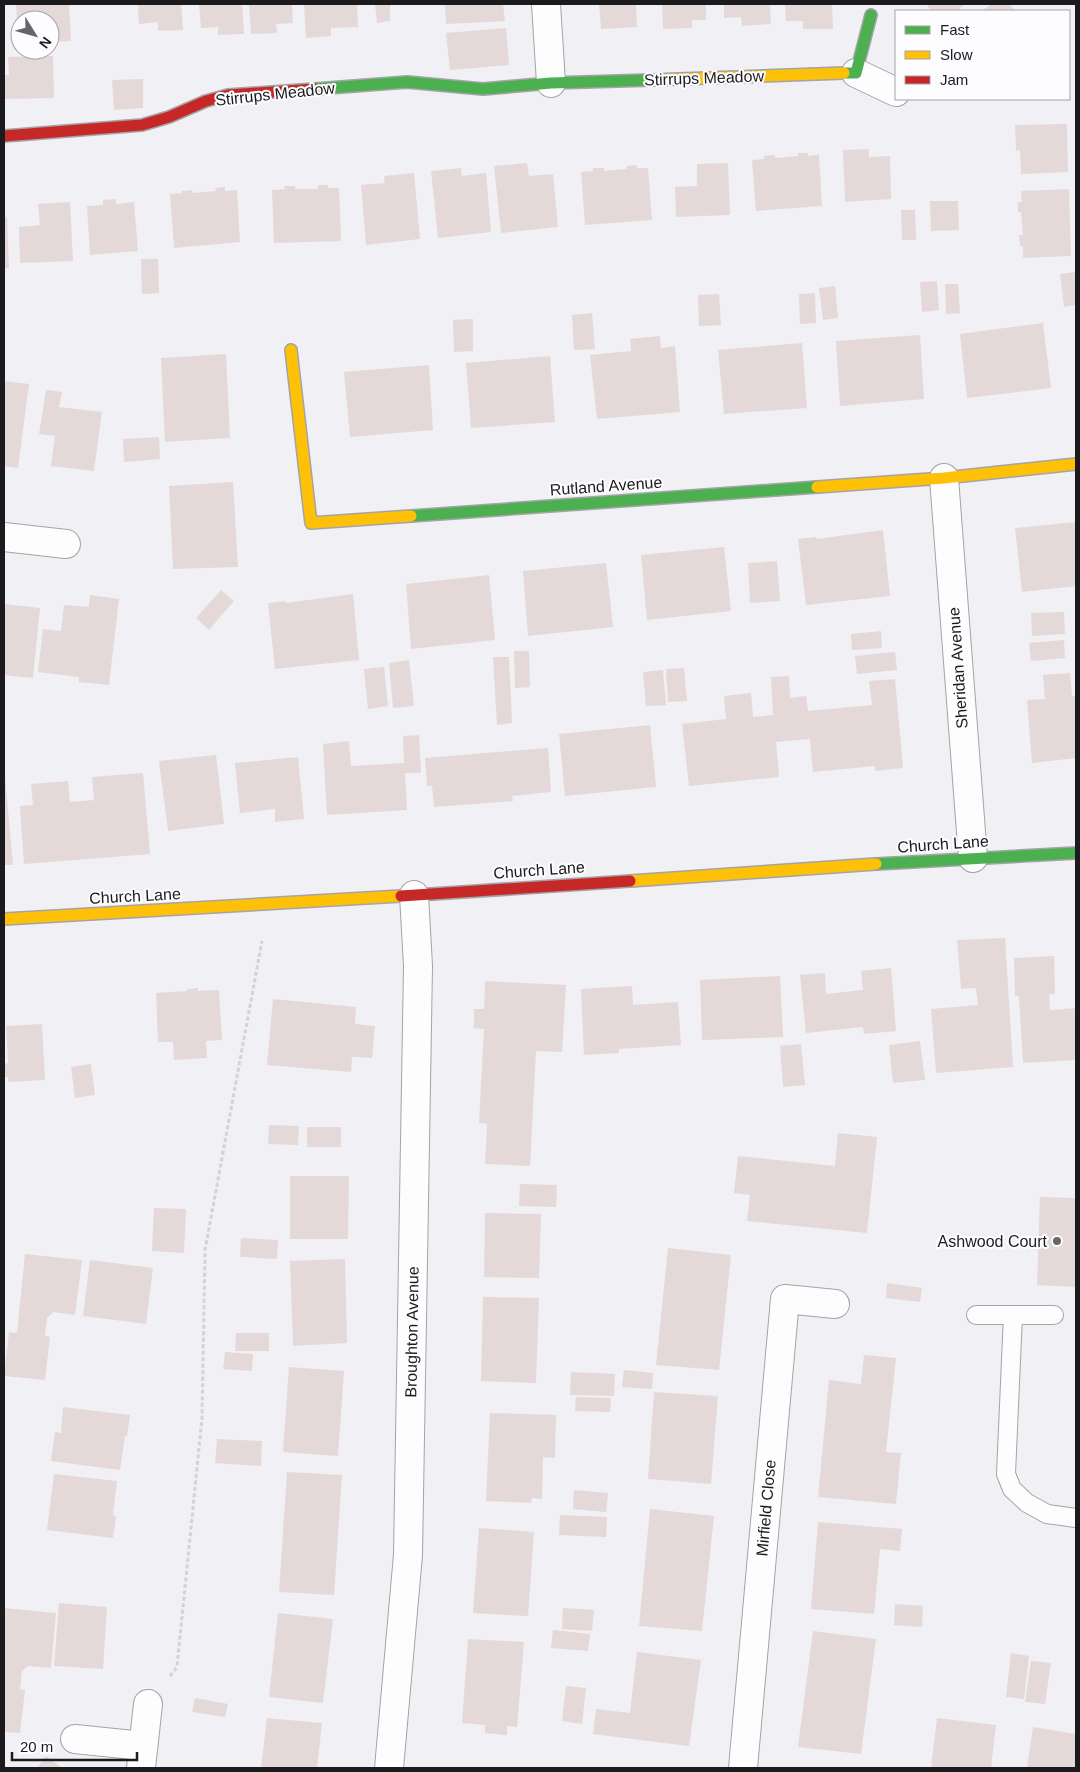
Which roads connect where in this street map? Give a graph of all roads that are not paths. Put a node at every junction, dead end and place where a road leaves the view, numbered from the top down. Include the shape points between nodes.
1 (546, 4) edge
2 (871, 14) dead end
3 (856, 73) junction
4 (551, 83) junction
5 (895, 92) edge
6 (4, 136) edge
7 (291, 350) dead end
8 (1076, 464) edge
9 (944, 478) junction
10 (4, 537) edge
11 (66, 544) dead end
12 (1076, 853) edge
13 (973, 858) junction
14 (414, 894) junction
15 (4, 919) edge
16 (835, 1304) dead end
17 (1013, 1315) junction
18 (1054, 1315) dead end
19 (976, 1316) dead end
20 (1076, 1518) edge
21 (148, 1704) road end
22 (74, 1739) dead end
23 (142, 1757) edge
24 (389, 1768) edge
25 (743, 1768) edge

1 - 4 street
2 - 3 street
3 - 4 street, Stirrups Meadow
3 - 5 street, Stirrups Meadow
4 - 6 street, Stirrups Meadow via 483,89 407,82 228,95 142,125
7 - 9 street, Rutland Avenue via 311,523
8 - 9 street, Rutland Avenue
9 - 13 street, Sheridan Avenue
10 - 11 street
12 - 13 street, Church Lane
13 - 14 street, Church Lane
14 - 15 street, Church Lane
14 - 24 street, Broughton Avenue via 418,966 408,1555
16 - 25 street, Mirfield Close via 785,1299
17 - 18 lane
17 - 19 lane
17 - 20 lane via 1006,1474 1012,1489 1026,1503 1047,1514
21 - 23 street
22 - 23 street

